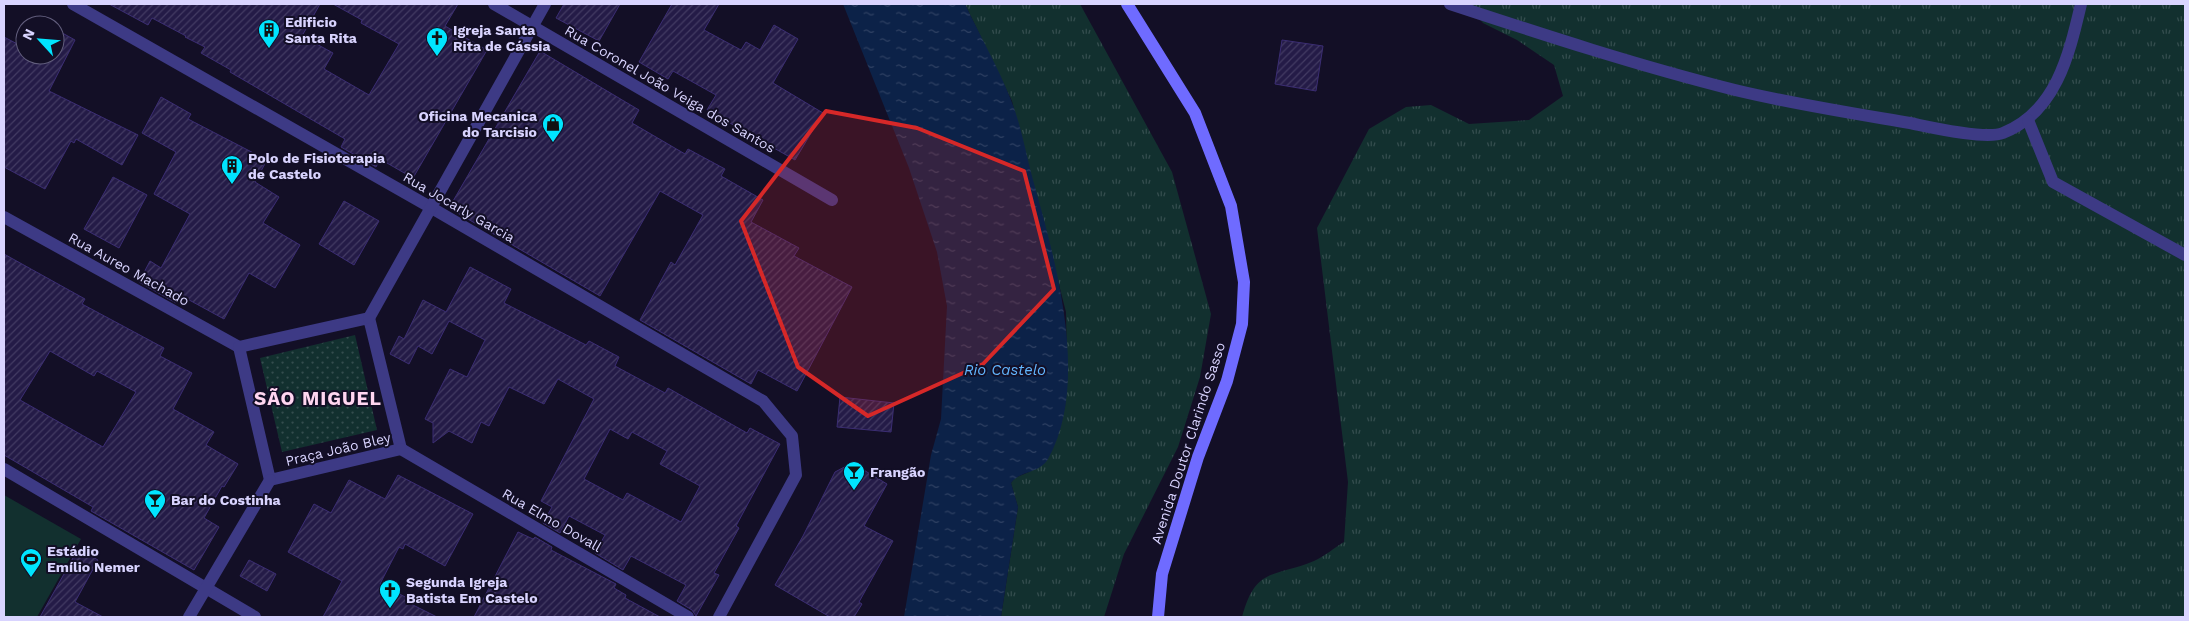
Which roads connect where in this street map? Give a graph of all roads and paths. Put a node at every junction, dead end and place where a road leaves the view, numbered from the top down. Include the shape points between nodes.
1 (73, 4) edge
2 (494, 4) edge
3 (545, 4) edge
4 (1127, 4) edge
5 (1450, 4) edge
6 (2081, 4) edge
7 (533, 26) junction
8 (2028, 120) junction
9 (832, 200) dead end
10 (430, 207) junction
11 (4, 217) edge
12 (2185, 255) edge
13 (369, 318) junction
14 (239, 347) junction
15 (401, 449) junction
16 (4, 469) edge
17 (270, 480) junction
18 (205, 589) junction
19 (189, 617) edge
20 (255, 617) edge
21 (688, 617) edge
22 (719, 617) edge
23 (1158, 617) edge

1 - 10 street, Rua Jocarly Garcia
2 - 7 street, Rua Coronel João Veiga dos Santos
3 - 7 street
4 - 23 main road, Avenida Doutor Clarindo Sasso via 1194,113 1231,206 1244,282 1242,324 1162,574
5 - 8 street via 1622,59 1807,106 1965,133 2001,134
6 - 8 street via 2063,70 2046,101
7 - 9 street, Rua Coronel João Veiga dos Santos
7 - 10 street
8 - 12 street via 2053,182
10 - 13 street
10 - 22 street, Rua Jocarly Garcia via 762,401 792,436 796,475
11 - 14 street, Rua Aureo Machado
13 - 14 street
13 - 15 street, Praça João Bley
14 - 17 street, Praça João Bley
15 - 17 street, Praça João Bley
15 - 21 street, Rua Elmo Dovall
16 - 18 street
17 - 18 street
18 - 19 street
18 - 20 street

